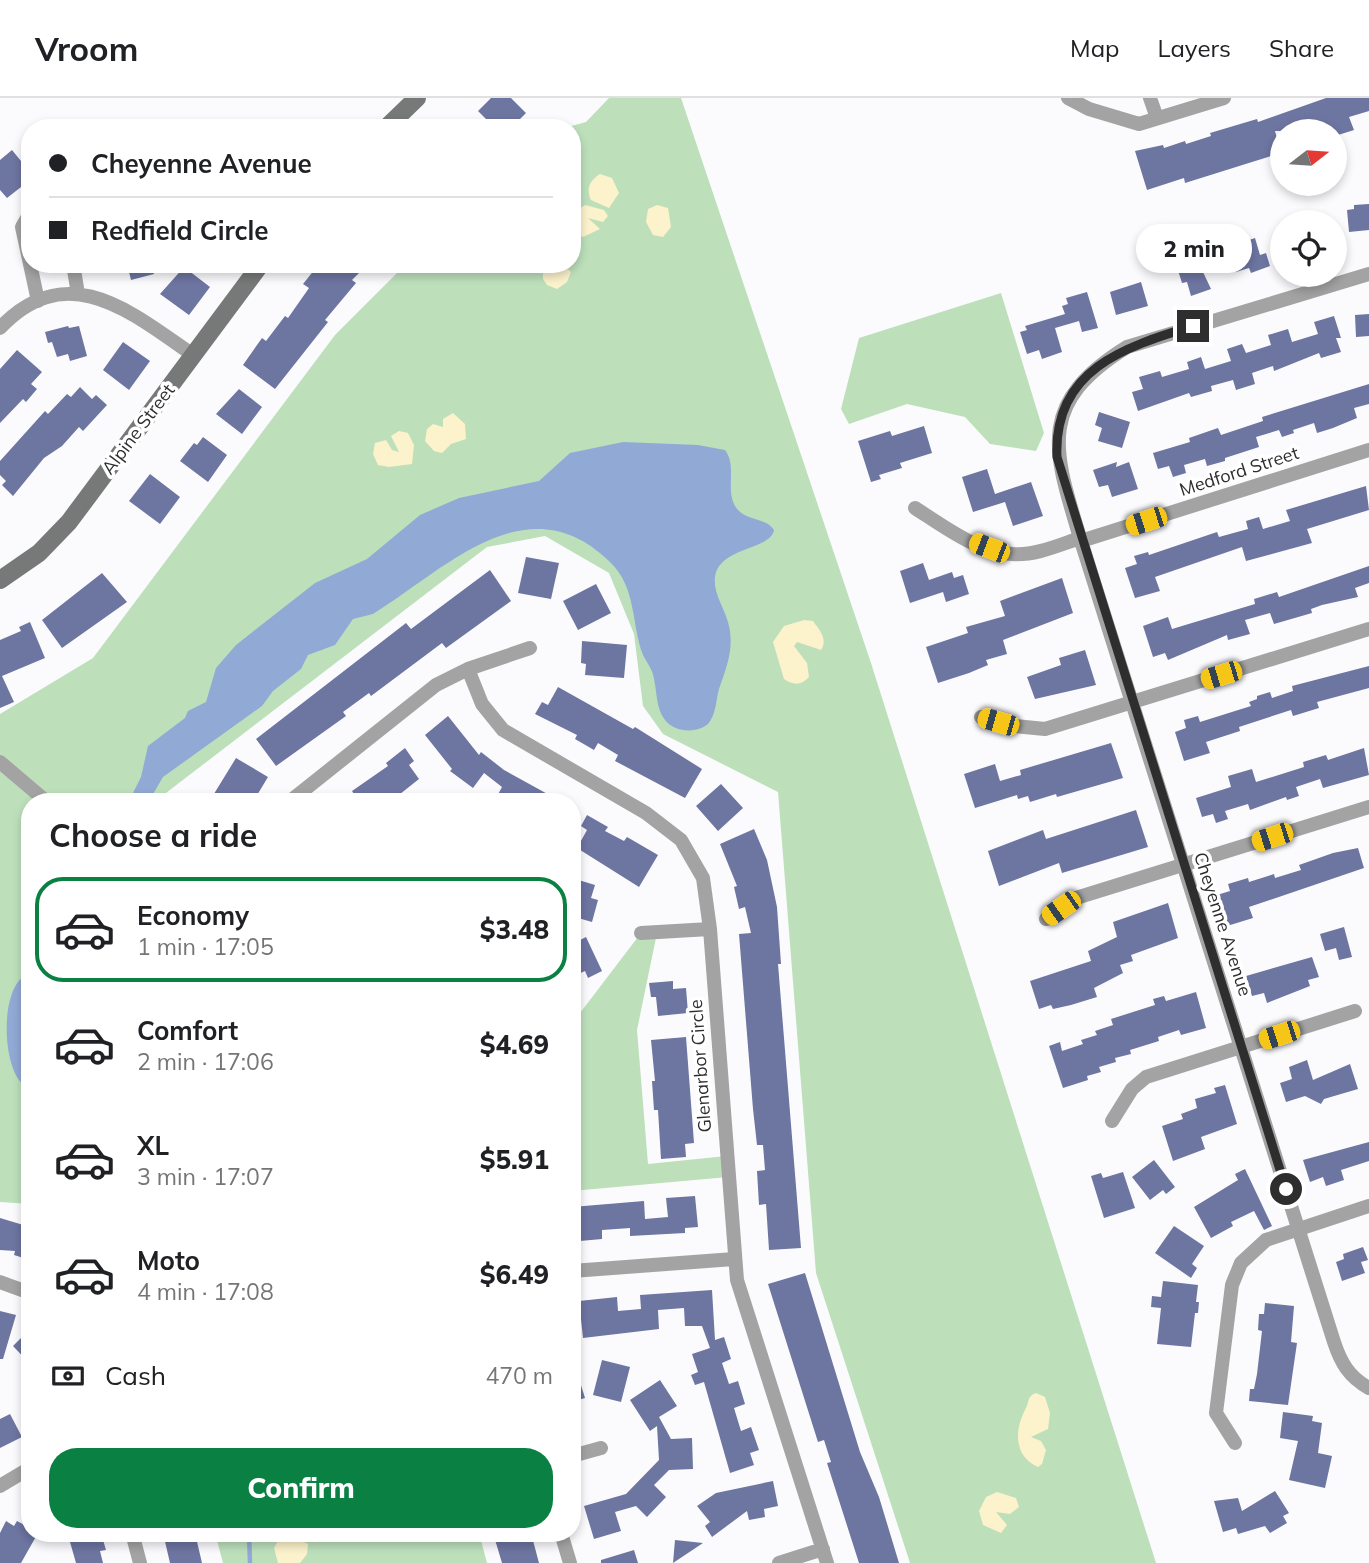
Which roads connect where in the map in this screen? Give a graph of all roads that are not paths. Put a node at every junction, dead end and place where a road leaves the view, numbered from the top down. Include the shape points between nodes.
1 (416, 98) edge
2 (1068, 98) edge
3 (1150, 98) edge
4 (1224, 98) edge
5 (1157, 118) junction
6 (395, 119) edge
7 (32, 273) edge
8 (74, 273) edge
9 (254, 273) edge
10 (1369, 274) edge
11 (78, 294) junction
12 (38, 301) junction
13 (0, 328) edge
14 (193, 355) junction
15 (1369, 450) edge
16 (915, 508) dead end
17 (1081, 540) junction
18 (0, 580) edge
19 (1369, 629) edge
20 (530, 648) dead end
21 (468, 669) junction
22 (1132, 703) junction
23 (981, 717) dead end
24 (0, 762) edge
25 (36, 793) edge
26 (300, 793) edge
27 (1369, 807) edge
28 (1184, 865) junction
29 (1046, 919) dead end
30 (710, 929) junction
31 (642, 933) dead end
32 (1355, 1011) dead end
33 (1241, 1047) junction
34 (1112, 1121) dead end
35 (1369, 1206) edge
36 (1298, 1228) junction
37 (734, 1259) junction
38 (581, 1270) edge
39 (0, 1282) edge
40 (21, 1290) edge
41 (1369, 1388) edge
42 (1235, 1443) dead end
43 (601, 1448) dead end
44 (581, 1454) edge
45 (21, 1473) edge
46 (0, 1486) edge
47 (134, 1542) edge
48 (564, 1542) edge
49 (825, 1556) edge
50 (140, 1563) edge
51 (570, 1563) edge
52 (779, 1563) edge

1 - 6 street
2 - 5 street via 1139,124
3 - 5 street
4 - 5 street
7 - 12 street
8 - 11 street
9 - 14 street, Alpine Street
10 - 17 street, Cheyenne Avenue via 1127,347 1098,365 1073,393 1057,444 1059,470
11 - 12 street
11 - 14 street via 126,308
12 - 13 street via 14,313
14 - 18 street, Alpine Street via 69,522 39,553
15 - 17 street, Medford Street
16 - 17 street, Medford Street via 960,537 1011,555
17 - 22 street, Cheyenne Avenue
19 - 22 street
20 - 21 street
21 - 26 street via 436,685
21 - 30 street, Glenarbor Circle via 482,704 503,730 646,813 681,840 703,878
22 - 23 street via 1045,729
22 - 28 street, Cheyenne Avenue
24 - 25 street
27 - 28 street
28 - 29 street via 1076,898
28 - 33 street, Cheyenne Avenue
30 - 31 street
30 - 37 street, Glenarbor Circle
32 - 33 street
33 - 34 street via 1146,1077 1132,1089
33 - 36 street, Cheyenne Avenue
35 - 36 street
36 - 41 street, Cheyenne Avenue via 1343,1366
36 - 42 street via 1252,1249 1232,1286 1216,1413
37 - 38 street
37 - 49 street, Glenarbor Circle via 741,1301
39 - 40 street
43 - 44 street
45 - 46 street
47 - 50 street
48 - 51 street
49 - 52 street

